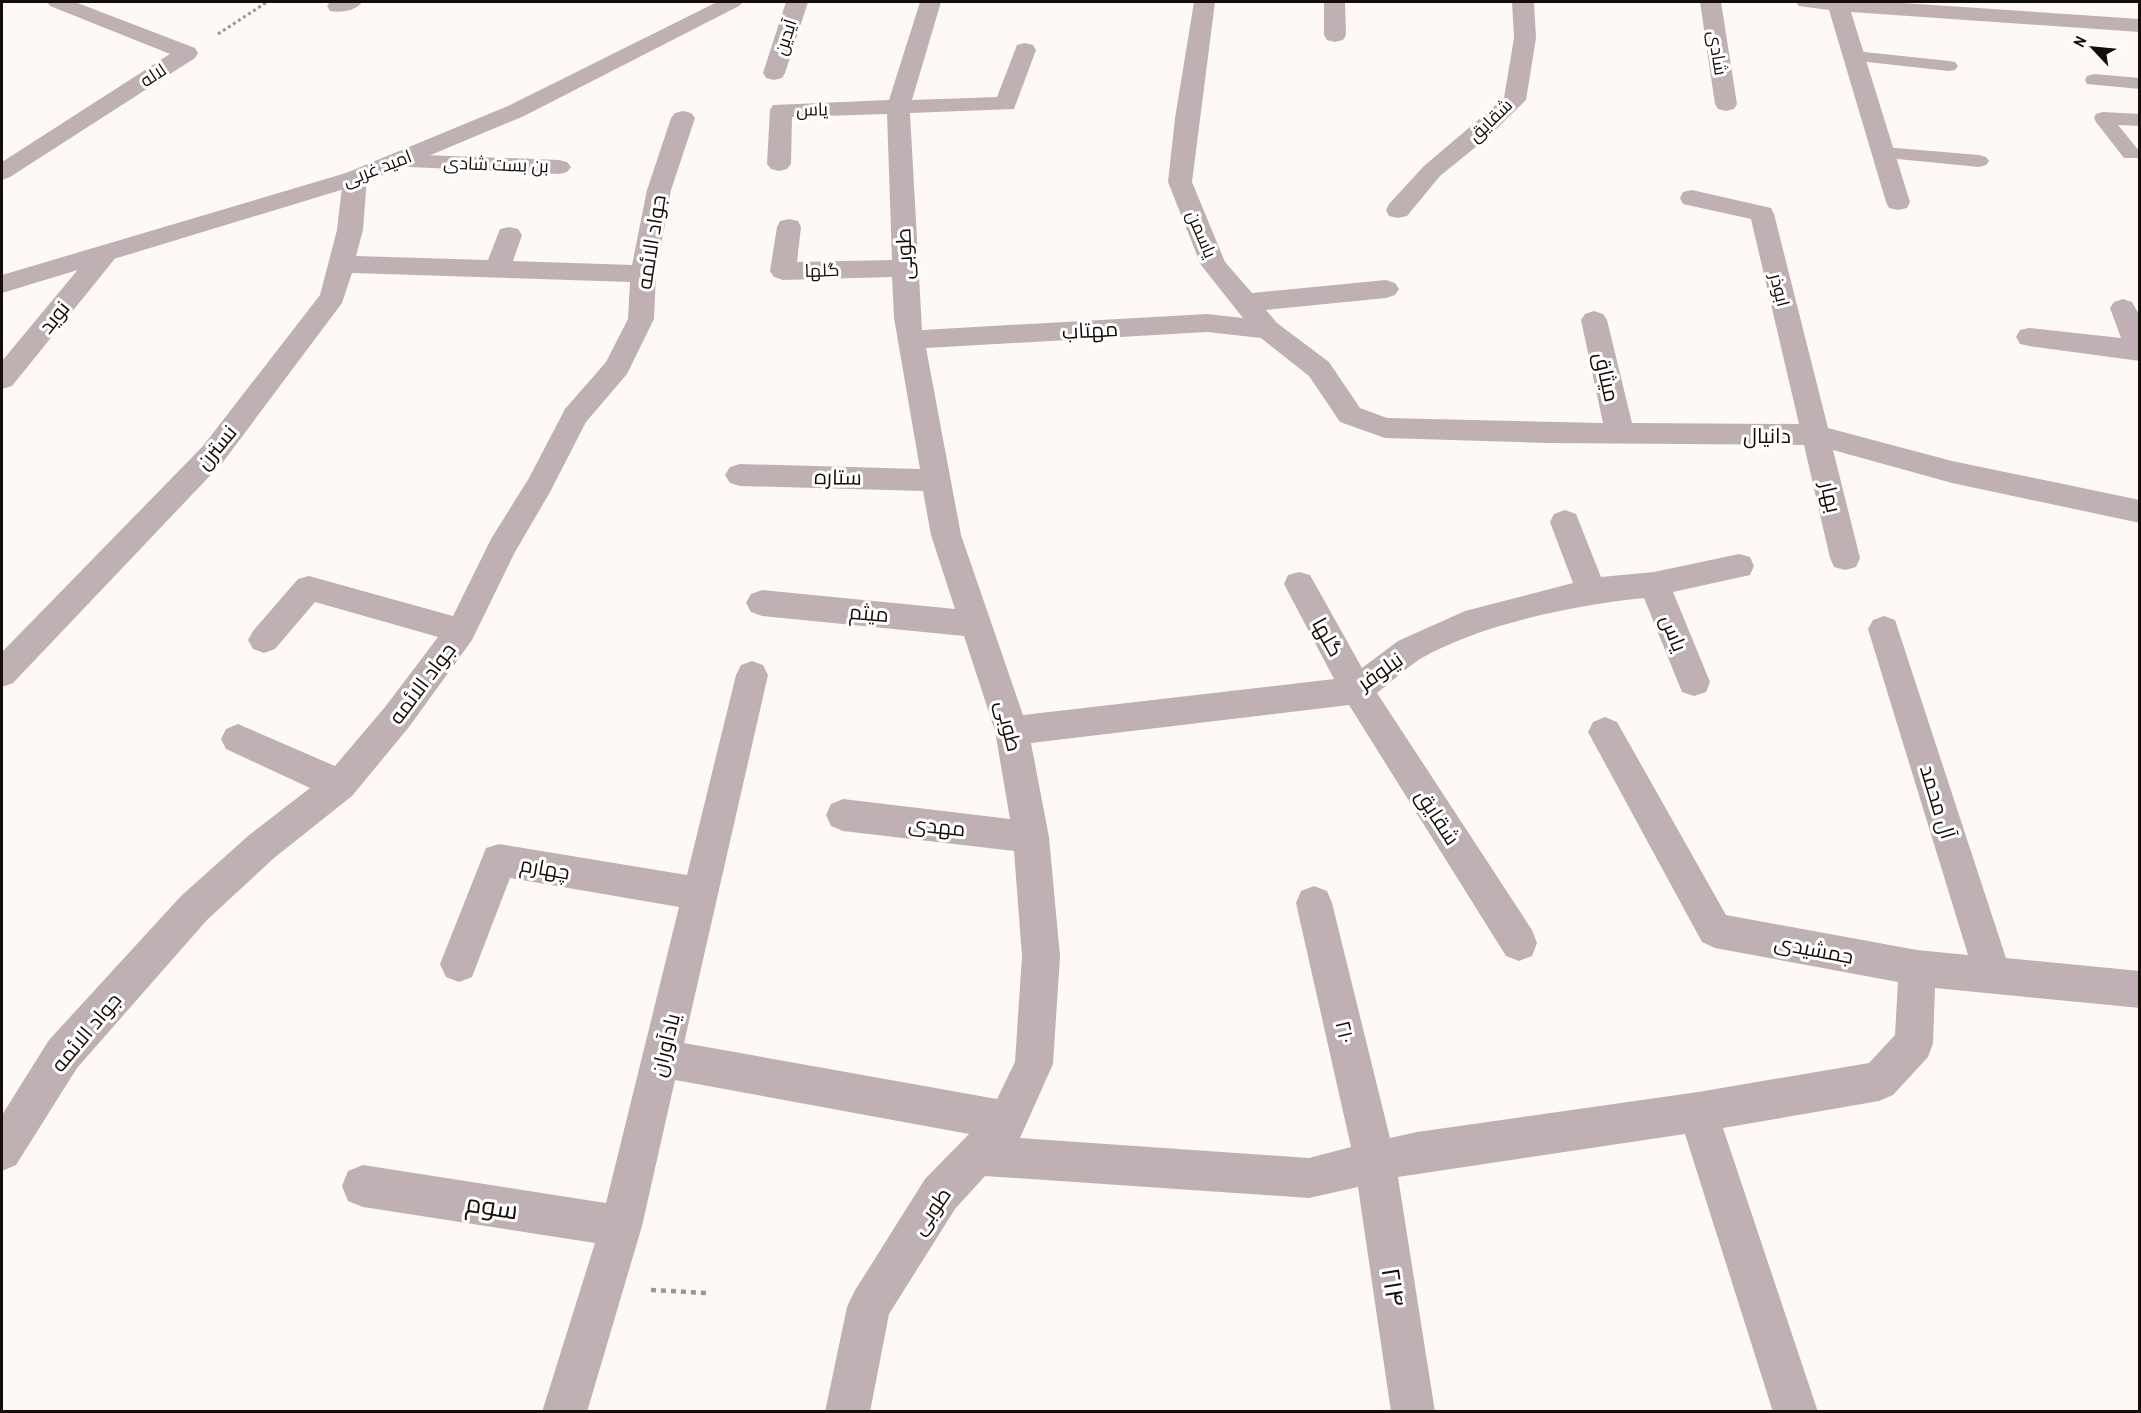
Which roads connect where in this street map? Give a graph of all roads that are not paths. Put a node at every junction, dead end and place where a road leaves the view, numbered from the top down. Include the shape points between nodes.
1 (57, 2) edge
2 (732, 2) edge
3 (797, 2) edge
4 (930, 2) edge
5 (1205, 2) edge
6 (1334, 2) edge
7 (1523, 2) edge
8 (1710, 2) edge
9 (1806, 2) edge
10 (1838, 4) junction
11 (1881, 4) edge
12 (2139, 26) edge
13 (1335, 35) dead end
14 (1025, 50) dead end
15 (1855, 56) junction
16 (1949, 66) dead end
17 (774, 73) dead end
18 (2094, 80) dead end
19 (2139, 84) edge
20 (1726, 104) dead end
21 (898, 108) junction
22 (683, 118) dead end
23 (2139, 120) edge
24 (1884, 153) junction
25 (2131, 154) dead end
26 (397, 161) junction
27 (1979, 161) dead end
28 (779, 164) dead end
29 (560, 167) dead end
30 (2, 172) edge
31 (355, 178) junction
32 (1692, 198) dead end
33 (1898, 202) dead end
34 (1398, 210) dead end
35 (789, 227) dead end
36 (509, 235) dead end
37 (104, 255) junction
38 (342, 264) junction
39 (905, 268) junction
40 (498, 269) junction
41 (644, 274) junction
42 (2, 284) edge
43 (1386, 289) dead end
44 (1246, 303) junction
45 (2123, 308) dead end
46 (1594, 320) dead end
47 (1268, 330) junction
48 (2029, 338) dead end
49 (911, 340) junction
50 (2139, 351) edge
51 (2, 379) edge
52 (1385, 428) joint
53 (1620, 434) junction
54 (1816, 435) junction
55 (740, 475) dead end
56 (936, 480) junction
57 (2139, 512) edge
58 (1565, 522) dead end
59 (1845, 558) dead end
60 (1738, 566) dead end
61 (1299, 584) dead end
62 (1654, 584) junction
63 (1591, 591) junction
64 (762, 603) dead end
65 (976, 624) junction
66 (1884, 628) dead end
67 (461, 631) junction
68 (264, 640) dead end
69 (2, 673) edge
70 (752, 675) dead end
71 (1694, 682) dead end
72 (1357, 690) junction
73 (1012, 731) junction
74 (1605, 732) dead end
75 (238, 739) dead end
76 (340, 785) junction
77 (843, 816) dead end
78 (1031, 837) junction
79 (701, 894) junction
80 (1314, 903) dead end
81 (1519, 944) dead end
82 (459, 964) dead end
83 (1917, 968) junction
84 (1993, 976) junction
85 (2139, 990) edge
86 (662, 1058) junction
87 (1698, 1112) junction
88 (1008, 1121) junction
89 (2, 1151) edge
90 (976, 1155) junction
91 (1375, 1162) junction
92 (363, 1186) dead end
93 (621, 1226) junction
94 (564, 1412) edge
95 (847, 1412) edge
96 (1413, 1412) edge
97 (1796, 1412) edge

1 - 30 street, لاله via 187,53
2 - 26 street, امید غربی via 516,111
3 - 17 street, آیدین
4 - 21 street, طوبی
5 - 44 street, یاسمن via 1180,182 1214,265
6 - 13 street
7 - 34 street, شقایق via 1525,38 1515,100 1432,171
8 - 20 street, شادی
9 - 10 street
10 - 11 street
10 - 15 street
11 - 12 street
14 - 21 street via 1006,104
15 - 16 lane
15 - 24 street
18 - 19 lane
21 - 28 street, یاس via 781,110
21 - 39 street, طوبی
22 - 41 street, جواد الائمه via 659,190
23 - 25 lane via 2103,118
24 - 27 lane
24 - 33 street
26 - 29 street, بن بست شادی
26 - 31 street, امید غربی
31 - 37 street, امید غربی
31 - 38 street, نسترن
32 - 54 street, ابوذر via 1762,214
35 - 39 street, گلها via 783,271
36 - 40 street
37 - 42 street, امید غربی
37 - 51 street, نوید
38 - 40 street
38 - 69 street, نسترن via 333,297 213,454
39 - 49 street, طوبی
40 - 41 street
41 - 67 street, جواد الائمه via 641,319 617,367 575,417 502,547
43 - 44 street
44 - 47 street, یاسمن
45 - 50 street
46 - 53 street, میثاق
47 - 49 street, مهتاب via 1207,323
47 - 52 street, یاسمن via 1319,369 1350,415
48 - 50 street
49 - 56 street, طوبی
52 - 53 street, دانیال
53 - 54 street, دانیال
54 - 57 street, دانیال via 1952,472
54 - 59 street, بهار
55 - 56 street, ستاره
56 - 65 street, طوبی via 946,535
58 - 63 street
60 - 62 street, نیلوفر
61 - 72 street, گلها
62 - 63 street, نیلوفر
62 - 71 street, یاس
63 - 72 street, نیلوفر via 1476,620 1409,650
64 - 65 street, میثم
65 - 73 street, طوبی
66 - 84 street, آل محمد
67 - 68 street via 309,588
67 - 76 street, جواد الائمه
70 - 79 street, یادآوران
72 - 73 street, نیلوفر
72 - 81 street, شقایق
73 - 78 street, طوبی
74 - 83 street, جمشیدی via 1715,930
75 - 76 street
76 - 89 street, جواد الائمه via 261,847 194,908 63,1054
77 - 78 street, مهدی
78 - 88 street, طوبی via 1041,956 1034,1064
79 - 82 street, چهارم via 499,860
79 - 86 street, یادآوران
80 - 91 street, ۲۱۰
83 - 84 street, جمشیدی
83 - 87 street via 1914,1043 1879,1081
84 - 85 street, جمشیدی
86 - 88 street
86 - 93 street, یادآوران
87 - 91 street via 1417,1152
87 - 97 street
88 - 90 street, طوبی
90 - 91 street via 1309,1178
90 - 95 street, طوبی via 940,1194 868,1306
91 - 96 street, ۲۱۴
92 - 93 street, سوم
93 - 94 street, یادآوران

